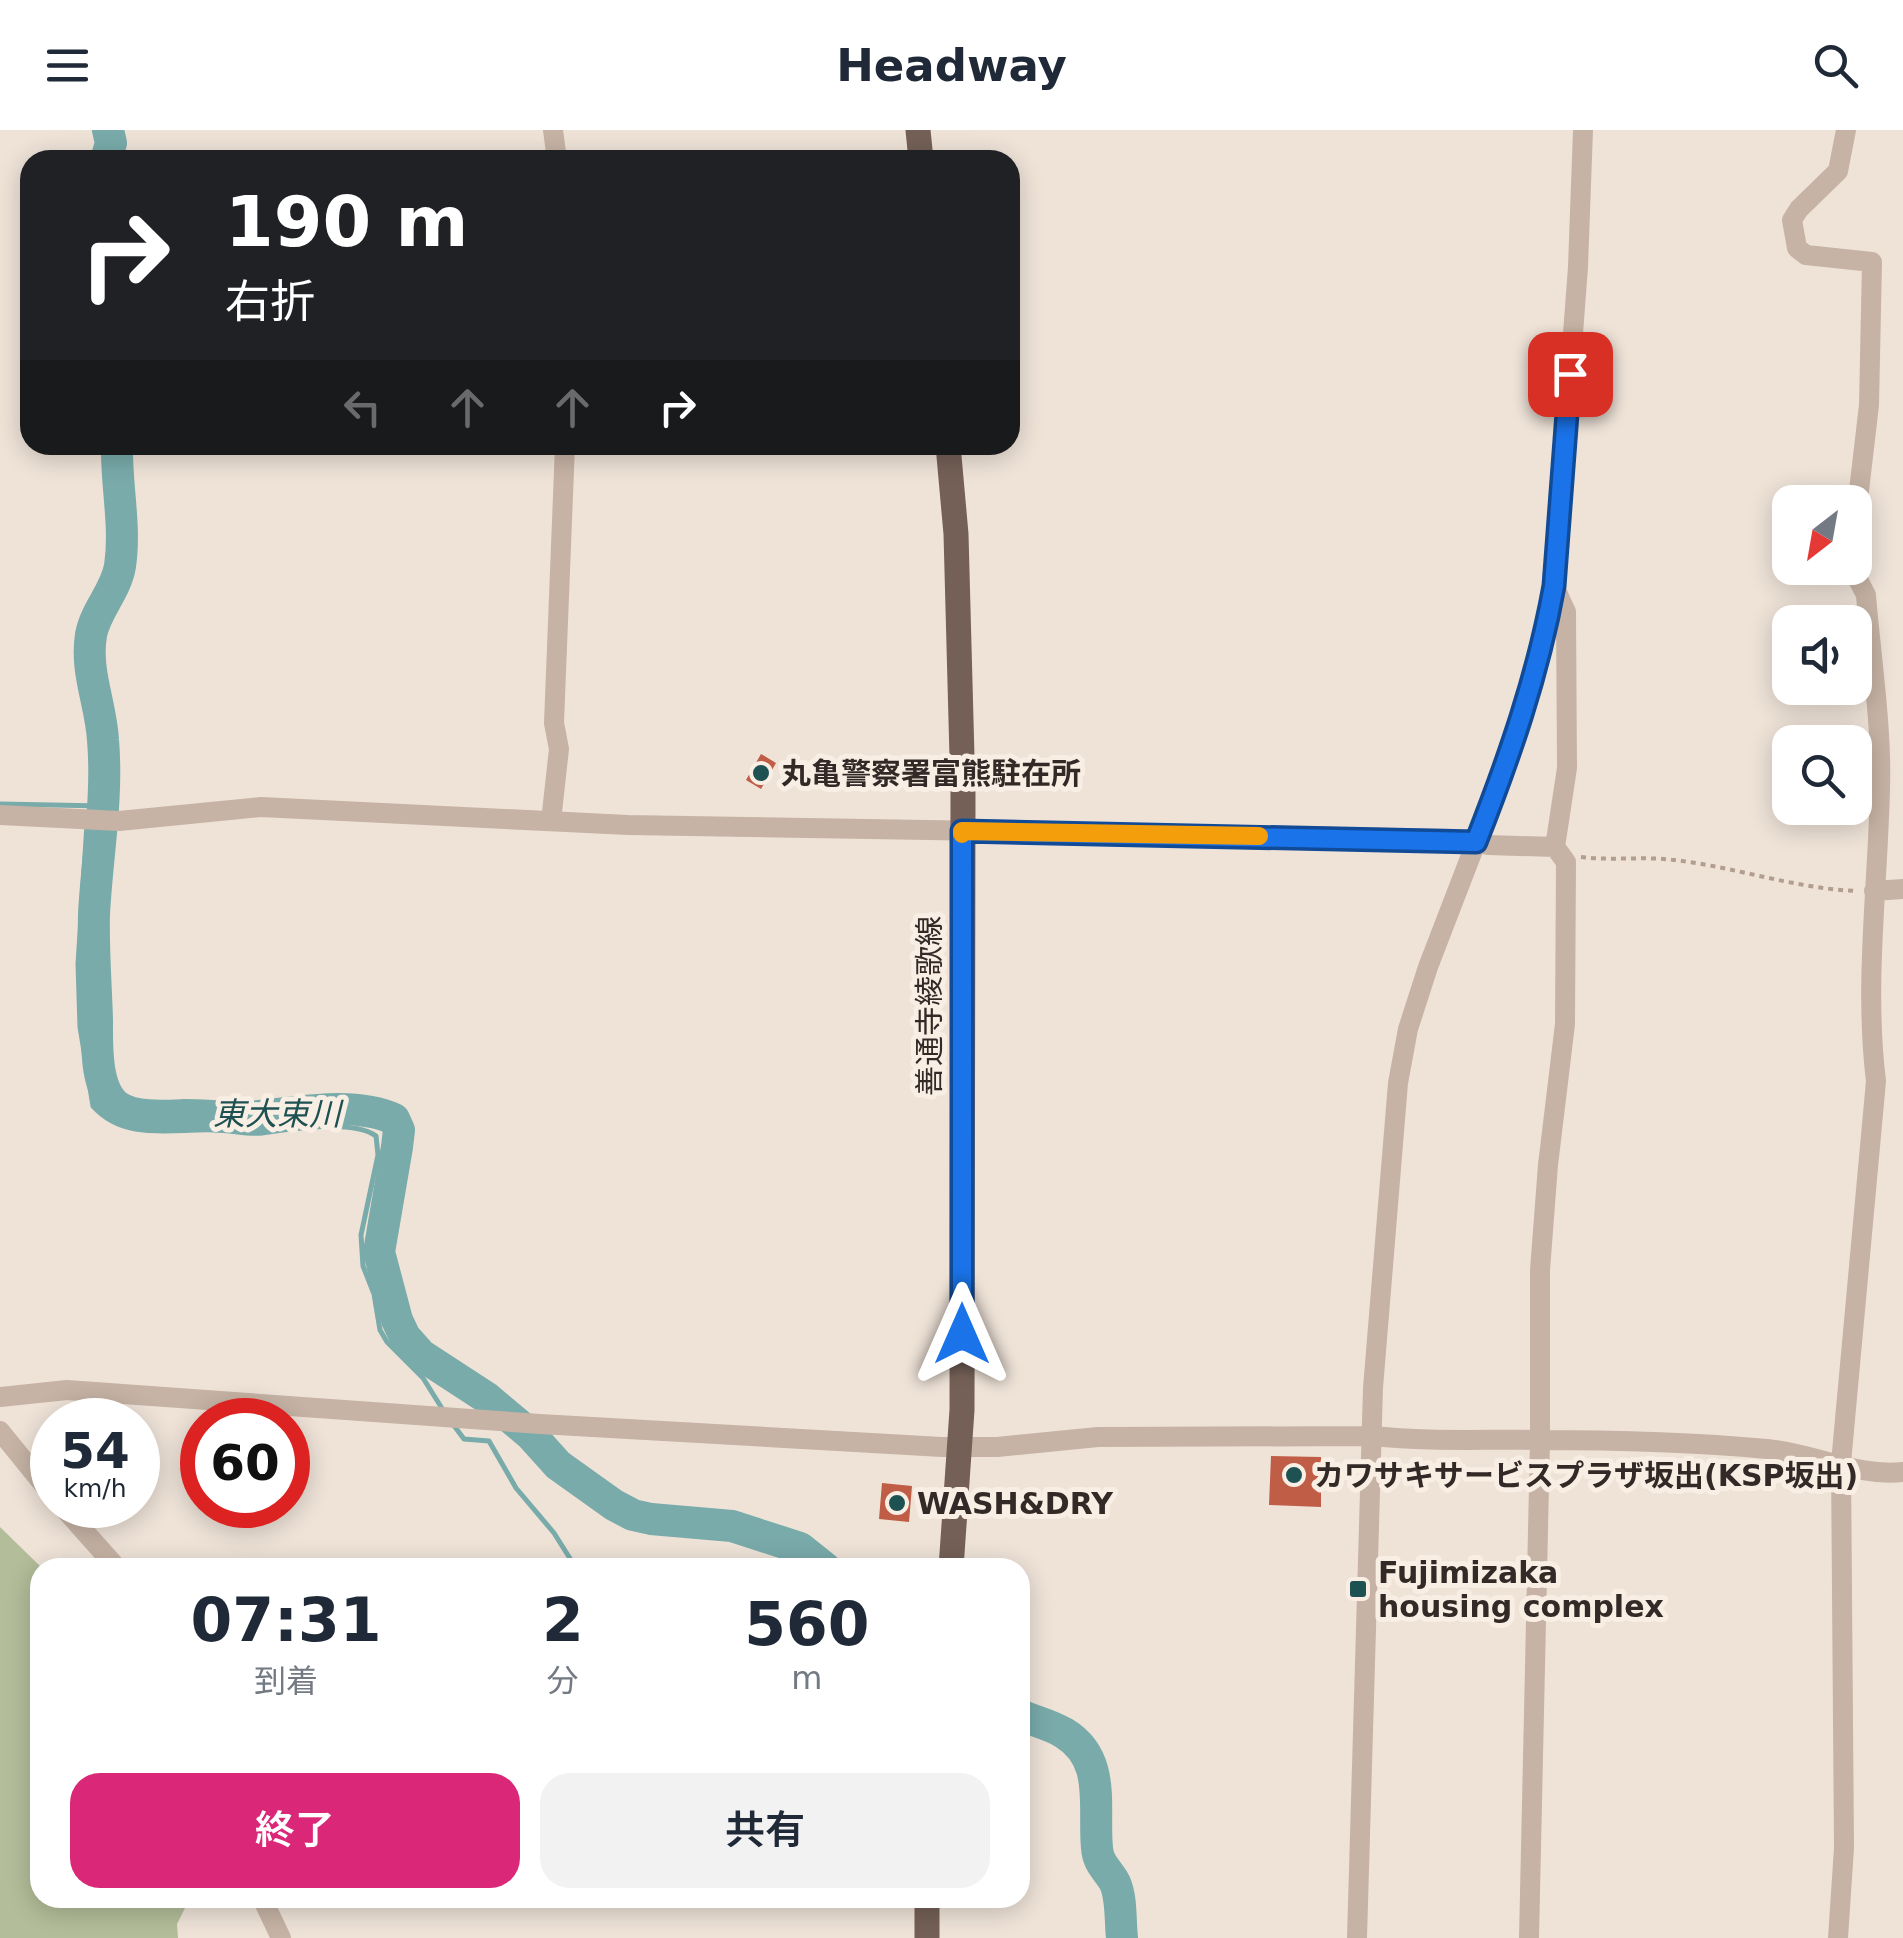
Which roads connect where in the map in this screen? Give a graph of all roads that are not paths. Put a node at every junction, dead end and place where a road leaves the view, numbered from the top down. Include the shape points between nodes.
1 (1583, 130) edge
2 (1846, 130) edge
3 (565, 455) edge
4 (949, 455) edge
5 (1860, 485) edge
6 (1861, 585) edge
7 (1554, 586) junction
8 (0, 815) edge
9 (551, 821) junction
10 (962, 831) junction
11 (1476, 842) junction
12 (1559, 851) junction
13 (1903, 888) edge
14 (1874, 891) junction
15 (0, 1397) edge
16 (0, 1431) edge
17 (1374, 1436) junction
18 (1540, 1440) junction
19 (960, 1446) junction
20 (1841, 1462) junction
21 (30, 1468) edge
22 (1903, 1472) edge
23 (82, 1528) edge
24 (108, 1558) edge
25 (953, 1558) edge
26 (266, 1908) edge
27 (928, 1908) edge
28 (280, 1938) edge
29 (926, 1938) edge
30 (1357, 1938) edge
31 (1529, 1938) edge
32 (1838, 1938) edge

1 - 7 street
2 - 5 street via 1838,172 1792,220 1797,248 1806,255 1872,262 1870,405
3 - 9 street via 554,723 559,749
4 - 10 main road, 善通寺綾歌線 via 960,633
6 - 14 street via 1881,784
7 - 11 street via 1539,662
7 - 12 street via 1566,612 1567,768
8 - 9 street via 119,821 261,806
9 - 10 street
10 - 11 street
10 - 19 main road, 善通寺綾歌線
11 - 12 street
11 - 17 street via 1408,1029 1398,1084
12 - 18 street via 1566,862 1566,1024 1540,1270
13 - 14 street
14 - 20 street via 1876,1081
15 - 19 street via 67,1390
16 - 21 street
17 - 18 street
17 - 19 street via 1098,1437
17 - 30 street
18 - 20 street via 1770,1449
18 - 31 street
19 - 25 main road, 善通寺綾歌線
20 - 22 street via 1856,1470
20 - 32 street via 1844,1848
23 - 24 street
26 - 28 street
27 - 29 main road

